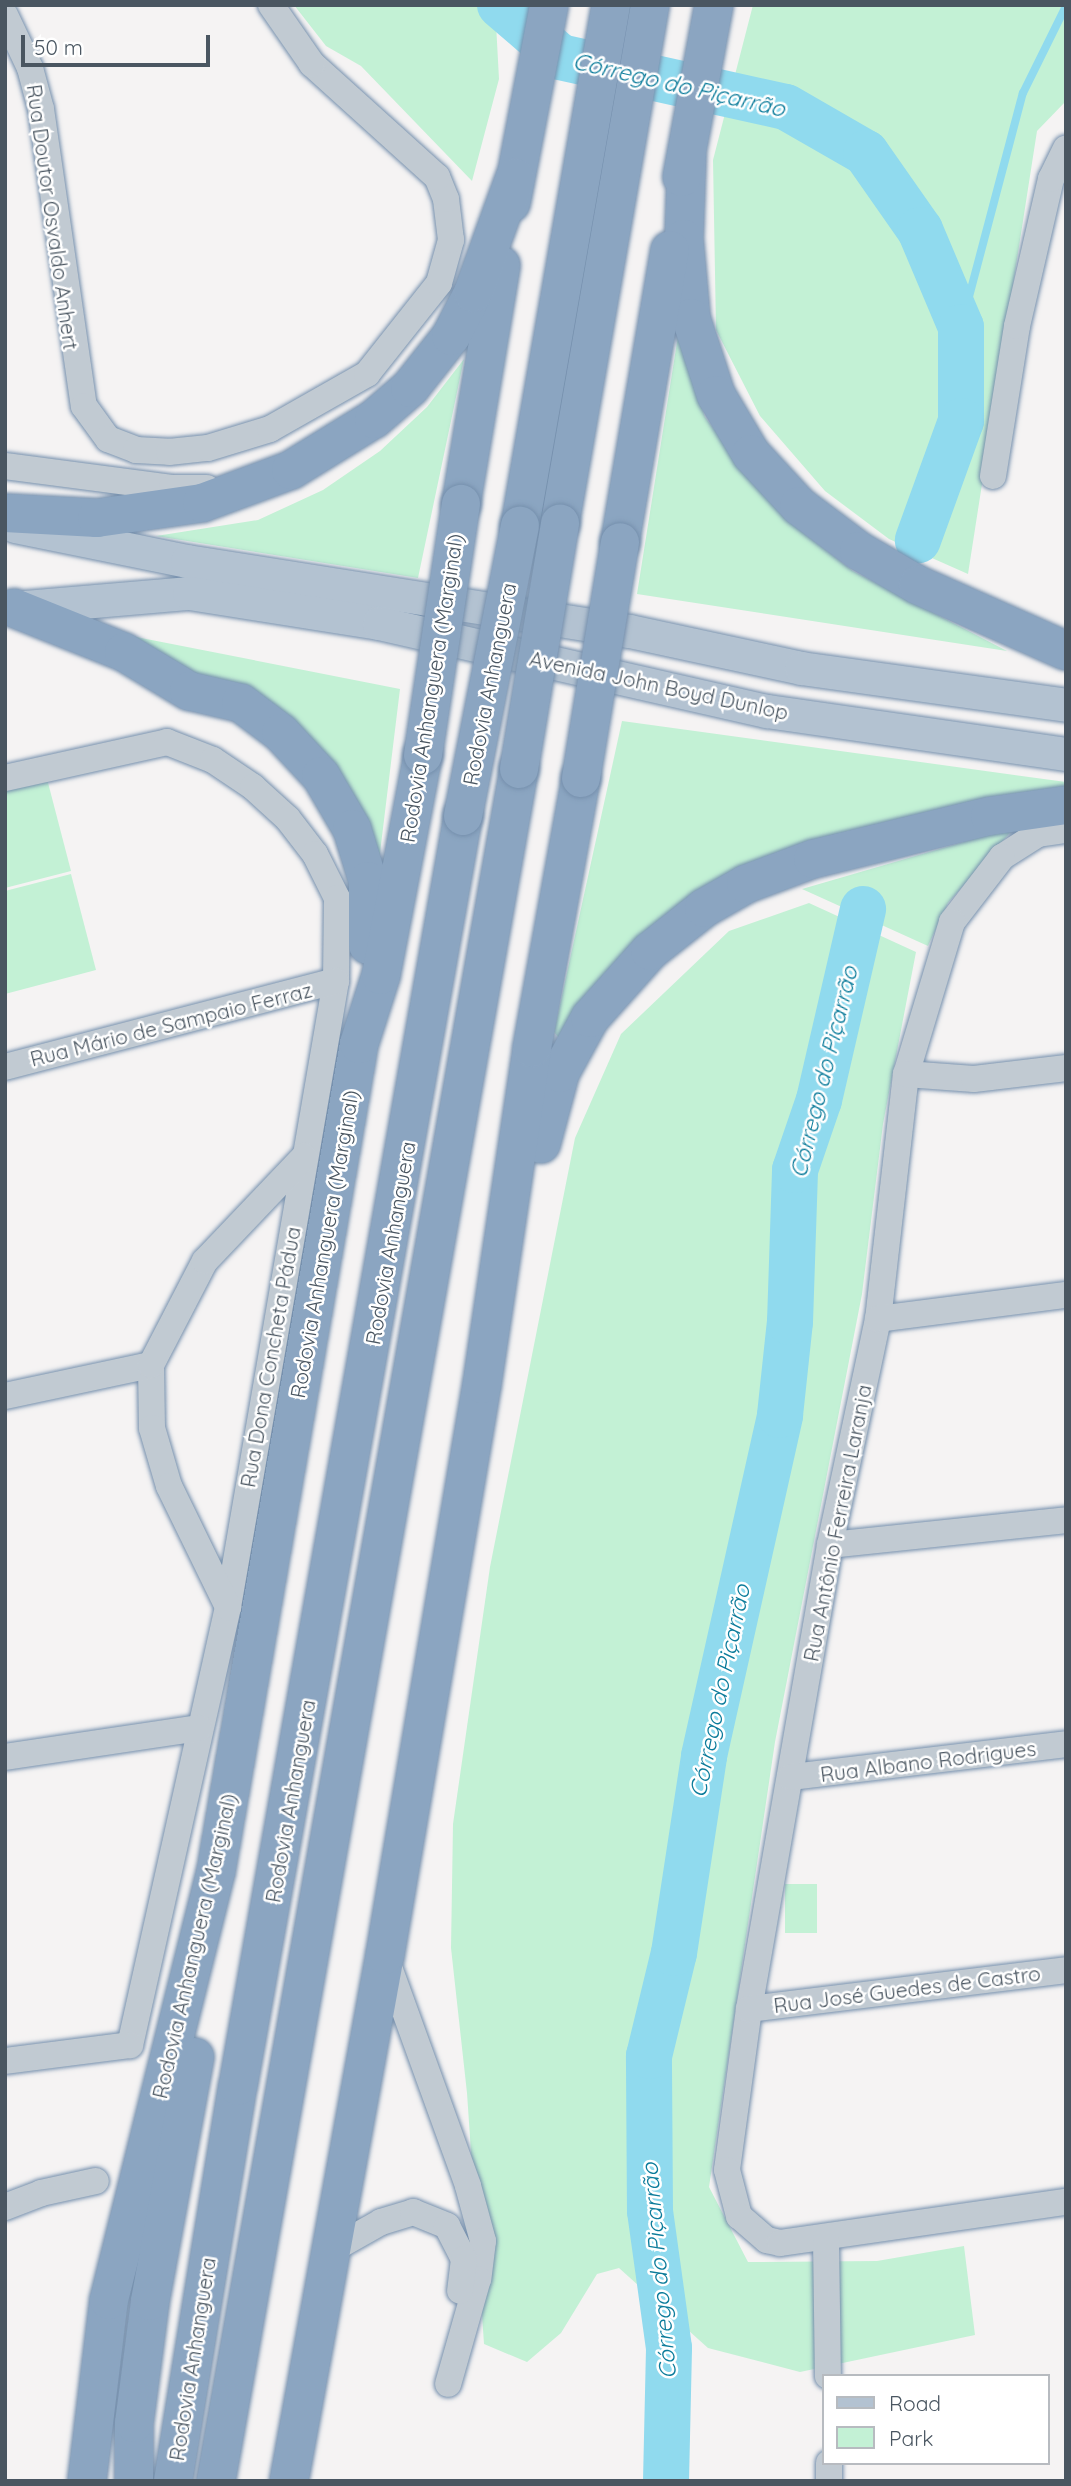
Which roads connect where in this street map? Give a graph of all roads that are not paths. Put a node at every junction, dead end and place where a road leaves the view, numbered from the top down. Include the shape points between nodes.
1 (271, 5) edge
2 (549, 5) edge
3 (611, 5) edge
4 (650, 5) edge
5 (714, 5) edge
6 (5, 16) edge
7 (1066, 148) edge
8 (687, 152) junction
9 (515, 177) junction
10 (5, 466) edge
11 (993, 476) dead end
12 (258, 485) junction
13 (5, 513) edge
14 (5, 524) edge
15 (10, 607) edge
16 (1066, 651) edge
17 (1014, 696) junction
18 (1066, 696) edge
19 (1066, 705) edge
20 (1066, 754) edge
21 (5, 778) edge
22 (1066, 805) edge
23 (1066, 830) edge
24 (336, 982) junction
25 (359, 1044) junction
26 (5, 1067) edge
27 (1066, 1068) edge
28 (906, 1074) junction
29 (304, 1157) junction
30 (1066, 1295) edge
31 (878, 1319) junction
32 (151, 1365) junction
33 (482, 1384) junction
34 (5, 1396) edge
35 (1066, 1520) edge
36 (830, 1545) junction
37 (228, 1607) junction
38 (199, 1728) junction
39 (1066, 1744) edge
40 (5, 1757) edge
41 (791, 1777) junction
42 (216, 1871) junction
43 (385, 1955) junction
44 (1066, 1970) edge
45 (749, 2009) junction
46 (5, 2061) edge
47 (96, 2181) dead end
48 (1066, 2202) edge
49 (5, 2207) edge
50 (826, 2239) junction
51 (328, 2252) junction
52 (828, 2374) edge
53 (87, 2481) edge
54 (134, 2481) edge
55 (173, 2481) edge
56 (216, 2481) edge
57 (289, 2481) edge

1 - 6 street, Rua Doutor Osvaldo Anhert via 312,64 437,177 446,199 451,240 439,283 367,374 270,429 208,448 169,452 136,450 108,439 84,406 41,109 30,68
2 - 9 highway, Rodovia Anhanguera (Marginal)
3 - 55 highway, Rodovia Anhanguera, bridge via 238,2086
4 - 56 highway, Rodovia Anhanguera, bridge
5 - 8 highway
7 - 11 street via 1051,179 1017,326
8 - 16 highway via 684,239 691,318 716,396 751,454 799,506 859,551 918,585
8 - 33 highway, bridge via 532,1048
9 - 12 highway via 473,293 451,337 426,370 374,419
9 - 25 highway, Rodovia Anhanguera (Marginal), bridge via 423,755 381,975
10 - 12 street via 172,488
12 - 13 highway via 201,503 129,516
14 - 17 main road, Avenida John Boyd Dunlop via 200,564 629,631 801,668
15 - 20 main road, Avenida John Boyd Dunlop via 189,593 379,623 767,711
15 - 25 highway via 124,652 189,691 241,703 281,733 321,776 352,829 368,881 370,922
17 - 18 main road
17 - 19 main road, Avenida John Boyd Dunlop
21 - 24 street, Rua Dona Concheta Pádua via 167,742 213,760 288,818 315,854 337,898
22 - 33 highway via 909,834 780,869 704,908 635,965 579,1034 552,1094 501,1333
23 - 28 street, Rua Antônio Ferreira Laranja via 1038,834 1002,857 952,922
24 - 26 street, Rua Mário de Sampaio Ferraz
24 - 29 street, Rua Dona Concheta Pádua
25 - 42 highway, Rodovia Anhanguera (Marginal)
27 - 28 street via 974,1079
28 - 31 street, Rua Antônio Ferreira Laranja
29 - 32 street via 205,1261
29 - 37 street, Rua Dona Concheta Pádua
30 - 31 street
31 - 36 street, Rua Antônio Ferreira Laranja
32 - 34 street
32 - 37 street via 152,1428 169,1486
33 - 43 highway
35 - 36 street
36 - 41 street, Rua Antônio Ferreira Laranja
37 - 38 street, Rua Dona Concheta Pádua
38 - 40 street
38 - 46 street, Rua Dona Concheta Pádua via 130,2045
39 - 41 street, Rua Albano Rodrigues
41 - 45 street, Rua Antônio Ferreira Laranja
42 - 53 highway, Rodovia Anhanguera (Marginal) via 109,2300
42 - 54 highway via 199,2036 134,2423
43 - 51 highway
43 - 51 street via 468,2186 483,2241 478,2279 448,2384 464,2259 447,2226 413,2211 382,2222
44 - 45 street, Rua José Guedes de Castro
45 - 50 street, Rua Antônio Ferreira Laranja via 727,2170 739,2216 767,2240
47 - 49 street via 41,2193
48 - 50 street
50 - 52 street
51 - 57 highway

